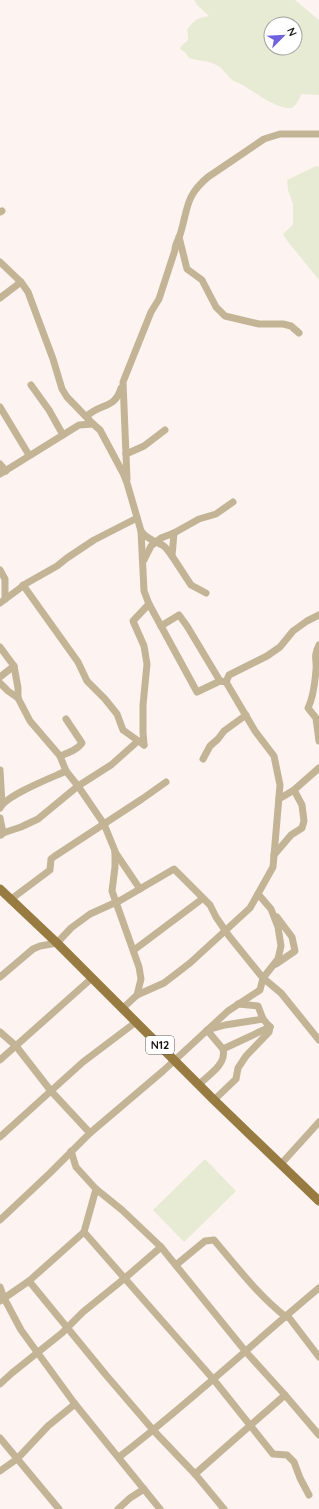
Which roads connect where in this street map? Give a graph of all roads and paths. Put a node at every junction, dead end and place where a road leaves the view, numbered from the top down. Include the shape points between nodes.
1 (319, 134) edge
2 (180, 237) junction
3 (0, 262) edge
4 (21, 282) junction
5 (0, 298) edge
6 (299, 333) dead end
7 (123, 382) junction
8 (31, 385) dead end
9 (0, 408) edge
10 (87, 416) junction
11 (93, 424) junction
12 (165, 430) dead end
13 (63, 435) junction
14 (126, 454) junction
15 (29, 455) junction
16 (0, 464) edge
17 (3, 472) edge
18 (127, 484) junction
19 (233, 502) dead end
20 (137, 518) junction
21 (141, 531) junction
22 (174, 533) junction
23 (155, 542) junction
24 (172, 556) junction
25 (143, 561) junction
26 (0, 570) edge
27 (23, 585) junction
28 (206, 593) dead end
29 (3, 601) edge
30 (149, 604) junction
31 (319, 615) edge
32 (161, 626) junction
33 (319, 645) edge
34 (0, 647) edge
35 (14, 666) junction
36 (0, 677) edge
37 (223, 681) junction
38 (0, 683) edge
39 (18, 698) junction
40 (246, 715) junction
41 (66, 719) dead end
42 (138, 741) junction
43 (319, 741) edge
44 (60, 756) junction
45 (203, 759) dead end
46 (319, 768) edge
47 (0, 770) edge
48 (66, 771) junction
49 (166, 782) dead end
50 (78, 786) junction
51 (294, 790) junction
52 (279, 799) junction
53 (1, 806) edge
54 (0, 818) edge
55 (104, 824) junction
56 (1, 835) edge
57 (114, 852) junction
58 (274, 856) junction
59 (140, 889) junction
60 (258, 894) junction
61 (4, 895) edge
62 (202, 899) junction
63 (116, 903) junction
64 (271, 909) junction
65 (225, 930) junction
66 (57, 942) junction
67 (134, 950) junction
68 (273, 966) junction
69 (0, 977) edge
70 (92, 978) junction
71 (263, 978) junction
72 (136, 995) junction
73 (237, 1004) junction
74 (122, 1009) junction
75 (262, 1019) junction
76 (136, 1022) junction
77 (270, 1027) junction
78 (206, 1030) junction
79 (0, 1032) edge
80 (319, 1040) edge
81 (16, 1046) junction
82 (222, 1048) junction
83 (175, 1059) junction
84 (0, 1060) edge
85 (199, 1084) junction
86 (50, 1091) junction
87 (214, 1100) junction
88 (318, 1125) edge
89 (90, 1133) junction
90 (0, 1137) edge
91 (71, 1151) junction
92 (281, 1164) junction
93 (96, 1189) junction
94 (319, 1201) edge
95 (0, 1220) edge
96 (84, 1232) junction
97 (161, 1246) junction
98 (176, 1265) junction
99 (126, 1278) junction
100 (29, 1281) junction
101 (0, 1287) edge
102 (319, 1288) edge
103 (2, 1299) edge
104 (286, 1316) junction
105 (67, 1327) junction
106 (246, 1352) junction
107 (38, 1353) junction
108 (319, 1357) edge
109 (214, 1380) junction
110 (0, 1384) edge
111 (285, 1395) junction
112 (75, 1404) junction
113 (250, 1426) junction
114 (154, 1431) junction
115 (319, 1436) edge
116 (0, 1438) edge
117 (119, 1457) junction
118 (17, 1459) junction
119 (0, 1471) edge
120 (195, 1474) junction
121 (144, 1489) junction
122 (309, 1495) dead end
123 (59, 1509) edge
124 (118, 1509) edge
125 (160, 1509) edge
126 (224, 1509) edge

1 - 2 street via 280,134 264,139 208,177 191,196
2 - 6 street via 187,269 202,280 216,307 225,316 259,324 283,324 291,326
2 - 7 street via 159,299 151,312
3 - 4 street
4 - 5 street
4 - 10 street via 28,292 62,389
7 - 10 street via 119,396 114,402
7 - 14 street
8 - 13 street
9 - 15 street
10 - 11 street
11 - 13 street via 79,425
11 - 18 street via 100,430
12 - 14 street via 144,446
13 - 15 street
14 - 18 street
15 - 17 street
16 - 17 street
18 - 20 street
19 - 22 street via 216,514
20 - 21 street
20 - 27 street via 94,540 57,566
21 - 23 street via 145,537
21 - 25 street
22 - 23 street
22 - 24 street
23 - 24 street via 162,544
23 - 25 street
24 - 28 street via 191,585
25 - 30 street via 144,591
26 - 29 street via 5,580
27 - 29 street
27 - 42 street via 78,662 87,682 117,714 123,730
30 - 32 street
30 - 42 street via 134,621 144,646 146,664 144,745
31 - 37 street via 294,631 280,647 267,656 229,675
32 - 37 street via 179,615
32 - 37 street via 198,692
33 - 43 street via 315,654 316,670 312,701 308,708 316,718
34 - 35 street
35 - 36 street
35 - 39 street
37 - 40 street
38 - 39 street
39 - 44 street via 30,721
40 - 45 street via 224,731 210,746
40 - 52 street via 274,756 280,785
41 - 44 street via 82,743 68,754
42 - 50 street via 111,765
44 - 48 street
46 - 51 street
47 - 53 street
48 - 50 street
48 - 53 street via 26,789
49 - 55 street
50 - 55 street
50 - 56 street via 38,819
51 - 52 street
51 - 58 street via 302,805 302,828 291,835
52 - 58 street
54 - 56 street
55 - 57 street
55 - 61 street via 51,859 50,870
57 - 59 street
57 - 63 street via 112,891
58 - 60 street via 273,867
59 - 62 street via 174,869
59 - 63 street
60 - 64 street
60 - 65 street via 250,908
61 - 66 main road, N12
62 - 65 street via 210,905
62 - 67 street
63 - 66 street via 90,914
63 - 67 street
64 - 68 street via 278,927 281,946 278,959
64 - 68 street via 292,937 295,951
65 - 71 street
65 - 72 street via 164,983
66 - 69 street via 33,949
66 - 70 main road, N12
67 - 72 street via 141,979
68 - 71 street
70 - 74 main road, N12
70 - 81 street
71 - 73 street via 260,990
71 - 80 street via 281,993
72 - 74 street
73 - 75 street via 258,1006
73 - 78 street
74 - 76 main road, N12
75 - 77 street
75 - 78 street
76 - 83 main road, N12
76 - 86 street
77 - 82 street
77 - 87 street via 269,1032 238,1068 236,1079
78 - 82 street
78 - 83 street
79 - 81 street
81 - 84 street
81 - 86 street
82 - 85 street via 224,1054 221,1063
83 - 85 main road, N12
83 - 89 street
85 - 87 main road, N12
86 - 89 street
86 - 90 street
87 - 92 main road, N12
88 - 92 street
89 - 91 street
91 - 93 street via 76,1166
91 - 95 street
92 - 94 main road, N12
93 - 96 street
93 - 97 street
96 - 99 street
96 - 100 street
97 - 98 street
97 - 99 street
98 - 104 street via 205,1241 214,1240 252,1285
98 - 106 street
99 - 105 street
99 - 109 street
100 - 103 street
100 - 105 street
101 - 103 street
102 - 104 street
103 - 107 street
104 - 106 street
104 - 108 street
105 - 107 street
105 - 114 street
106 - 109 street
106 - 111 street
107 - 110 street
107 - 112 street
109 - 113 street
109 - 114 street
111 - 113 street
111 - 115 street
112 - 117 street
112 - 118 street via 48,1426
113 - 120 street
113 - 122 street via 273,1454 287,1455 294,1462
114 - 117 street
114 - 120 street
116 - 118 street
117 - 121 street
118 - 119 street
118 - 123 street
120 - 126 street
121 - 124 street
121 - 125 street

